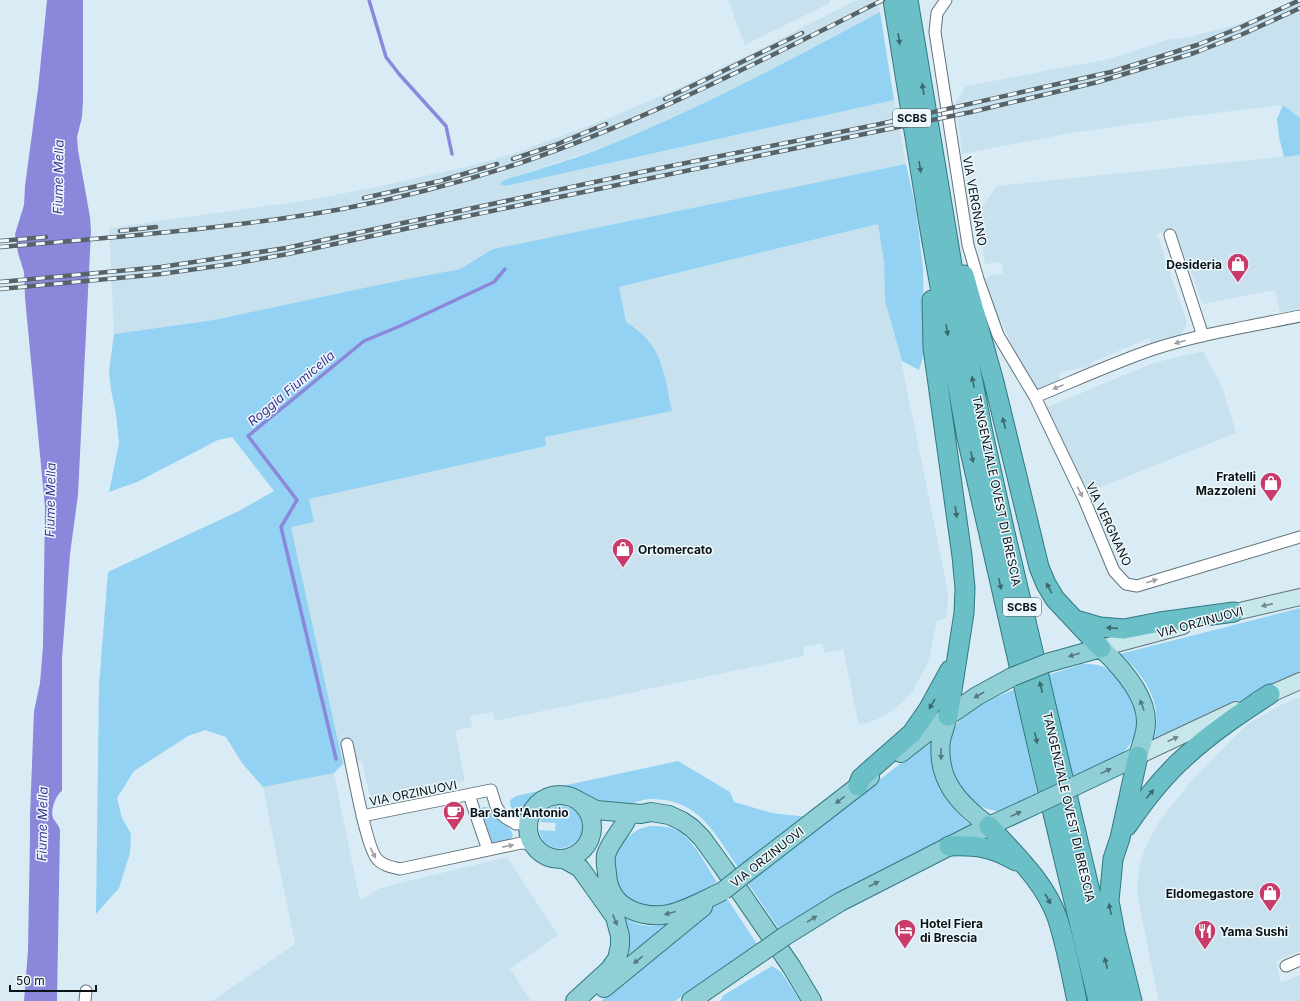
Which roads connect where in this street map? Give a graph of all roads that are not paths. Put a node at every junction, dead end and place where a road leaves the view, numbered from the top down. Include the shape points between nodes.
1 (893, 0) edge
2 (908, 0) edge
3 (946, 0) edge
4 (944, 210) junction
5 (1170, 235) dead end
6 (931, 236) junction
7 (1300, 316) edge
8 (1203, 336) junction
9 (1035, 397) junction
10 (1300, 537) edge
11 (1300, 597) edge
12 (1234, 612) junction
13 (1073, 619) junction
14 (960, 643) junction
15 (1101, 648) junction
16 (1300, 681) edge
17 (1270, 694) junction
18 (948, 716) junction
19 (347, 744) dead end
20 (1138, 756) junction
21 (858, 786) junction
22 (469, 795) junction
23 (579, 801) junction
24 (362, 816) junction
25 (634, 817) junction
26 (529, 823) junction
27 (989, 826) junction
28 (1120, 838) junction
29 (588, 841) junction
30 (533, 844) junction
31 (949, 846) junction
32 (488, 850) junction
33 (564, 859) junction
34 (1026, 866) junction
35 (610, 889) junction
36 (721, 892) junction
37 (762, 952) junction
38 (1300, 960) edge
39 (1286, 966) dead end
40 (575, 1001) edge
41 (588, 1001) edge
42 (691, 1001) edge
43 (713, 1001) edge
44 (812, 1001) edge
45 (1077, 1001) edge
46 (1098, 1001) edge
47 (1116, 1001) edge
48 (1132, 1001) edge

1 -> 6 highway, TANGENZIALE OVEST DI BRESCIA / SCBS
4 -> 2 highway, TANGENZIALE OVEST DI BRESCIA / SCBS
3 - 9 street, VIA VERGNANO via 936,13 935,32 968,245 998,335
13 -> 4 highway via 1054,599 1039,566 994,382
47 -> 4 highway, TANGENZIALE OVEST DI BRESCIA / SCBS via 983,433 963,331
5 - 8 street
6 -> 14 highway via 934,348 965,588
6 -> 46 highway, TANGENZIALE OVEST DI BRESCIA / SCBS via 967,438
7 - 8 street
8 -> 9 street via 1130,358
9 -> 10 street, VIA VERGNANO via 1084,499 1114,571 1126,584 1137,586
11 -> 12 main road, VIA ORZINUOVI
12 -> 13 highway via 1124,629 1100,628
12 - 15 main road, VIA ORZINUOVI
13 - 15 highway
14 - 18 highway
14 -> 21 highway via 951,668 912,733 861,778
15 -> 18 main road, VIA ORZINUOVI, bridge via 1047,663 1012,677
20 -> 15 main road via 1144,738 1144,709 1126,674
16 - 17 main road
20 -> 17 main road
28 -> 17 highway via 1141,805 1185,756 1215,731
18 - 21 main road, VIA ORZINUOVI
18 -> 27 main road via 941,754 947,781 962,804
19 - 24 street, VIA ORZINUOVI
27 -> 20 main road, bridge
20 - 28 highway
21 -> 36 main road, VIA ORZINUOVI, bridge
22 - 24 street, VIA ORZINUOVI
22 - 26 street, VIA ORZINUOVI via 491,790 500,814 516,824
22 - 32 street, VIA ORZINUOVI
23 - 25 main road via 596,810
23 - 26 main road via 562,795 548,798 535,808
23 - 29 main road via 591,818
24 -> 32 street, VIA ORZINUOVI via 371,850 376,860 385,866 400,869
25 - 29 main road
25 - 35 main road via 611,844 606,855
25 - 44 main road via 651,812 669,815 687,824 702,838 791,966
26 - 30 main road via 529,835
27 - 31 main road
27 - 34 highway
48 -> 28 highway via 1109,902 1114,859
29 - 33 main road via 577,854
29 - 35 main road via 595,871
32 -> 30 street, VIA ORZINUOVI via 521,843
30 - 33 main road via 546,856
31 - 34 highway via 982,847 1001,852
37 -> 31 main road, bridge via 840,902
33 -> 40 main road via 580,868 615,917 620,936 617,959 609,970
34 -> 45 highway via 1039,882 1057,917
36 -> 35 main road via 676,912 651,916 629,909
36 -> 41 main road, VIA ORZINUOVI
37 - 42 main road
37 - 43 main road via 746,974 721,991
38 - 39 street

